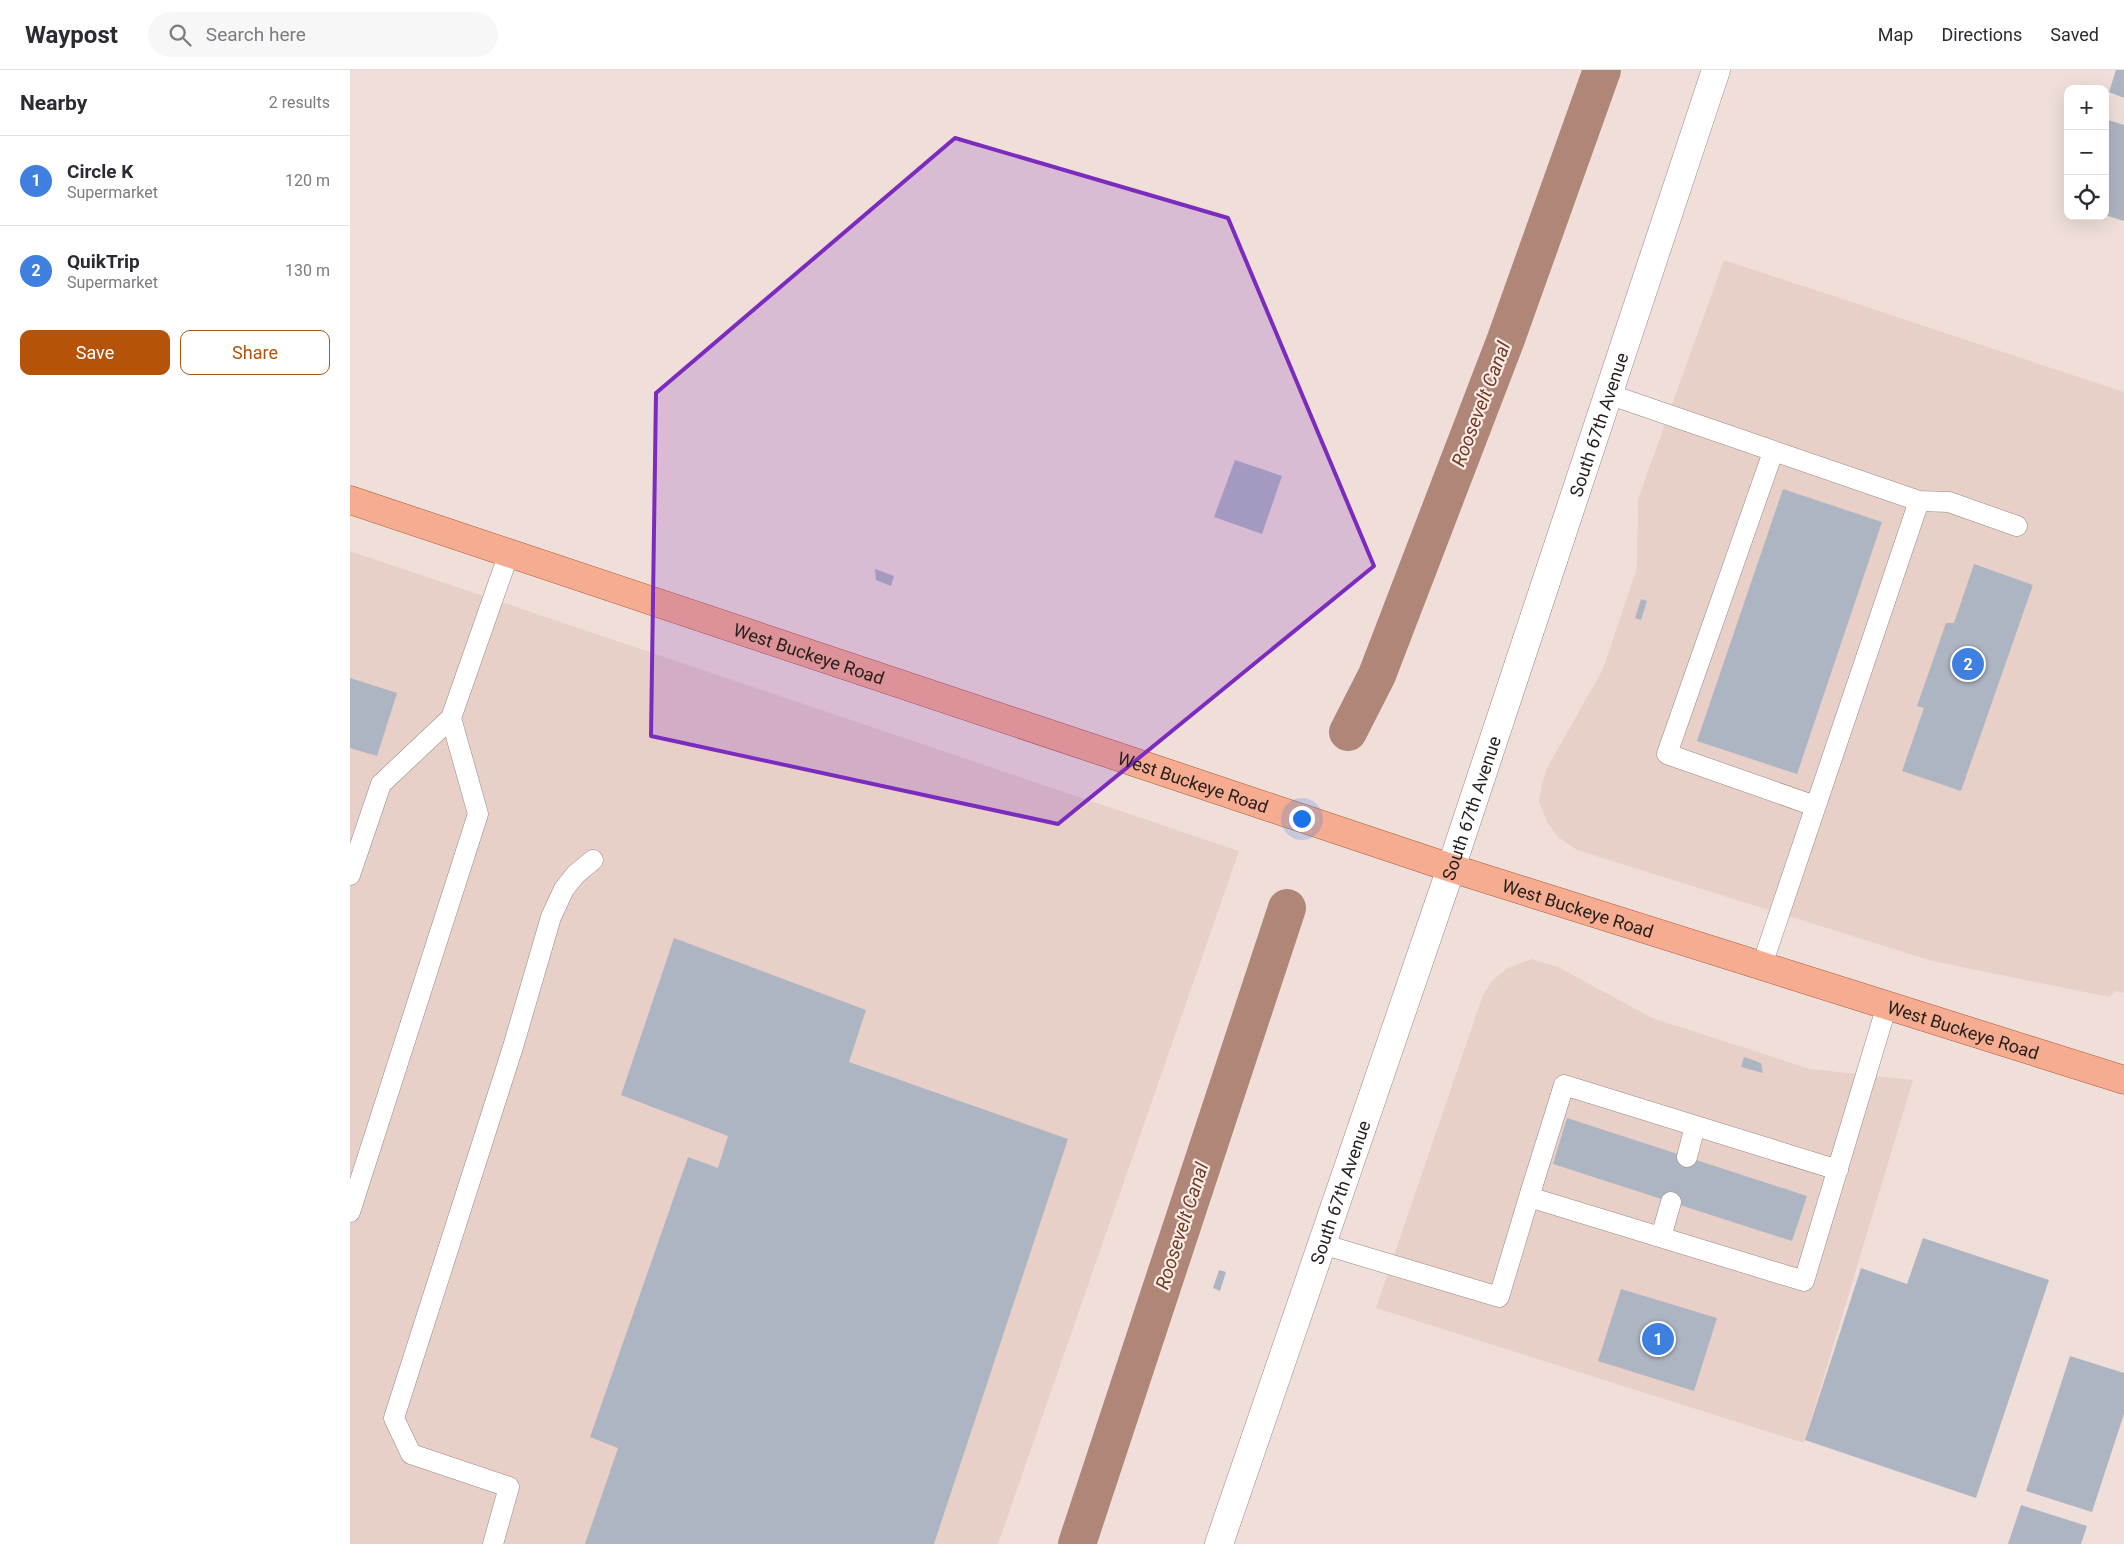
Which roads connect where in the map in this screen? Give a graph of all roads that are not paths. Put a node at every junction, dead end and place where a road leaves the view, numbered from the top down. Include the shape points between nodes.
1 (1716, 70) edge
2 (1608, 394) junction
3 (1773, 452) junction
4 (350, 500) edge
5 (1919, 501) junction
6 (2016, 526) dead end
7 (509, 553) junction
8 (451, 718) junction
9 (1815, 806) junction
10 (592, 860) dead end
11 (1451, 868) junction
12 (350, 875) edge
13 (1762, 965) junction
14 (1887, 1005) junction
15 (2124, 1080) edge
16 (1696, 1126) junction
17 (1686, 1157) dead end
18 (1838, 1170) junction
19 (1529, 1197) junction
20 (1671, 1202) dead end
21 (350, 1212) edge
22 (1661, 1237) junction
23 (1322, 1244) junction
24 (493, 1544) edge
25 (1219, 1544) edge

1 - 2 main road, South 67th Avenue
2 - 3 lane
2 - 11 main road, South 67th Avenue
3 - 5 lane
3 - 9 lane via 1667,754
4 - 7 main road, West Buckeye Road
5 - 6 lane via 1950,502
5 - 9 lane
7 - 8 lane
7 - 11 main road, West Buckeye Road
8 - 12 lane via 381,784
8 - 21 lane via 478,814
9 - 13 lane
10 - 24 lane via 564,889 550,917 513,1047 394,1418 411,1454 509,1487
11 - 13 main road, West Buckeye Road
11 - 23 main road, South 67th Avenue
13 - 14 main road, West Buckeye Road
14 - 15 main road, West Buckeye Road
14 - 18 lane
16 - 17 lane
16 - 18 lane
16 - 19 lane via 1564,1085
18 - 22 lane via 1804,1281
19 - 22 lane
19 - 23 lane via 1499,1297
20 - 22 lane
23 - 25 main road, South 67th Avenue

